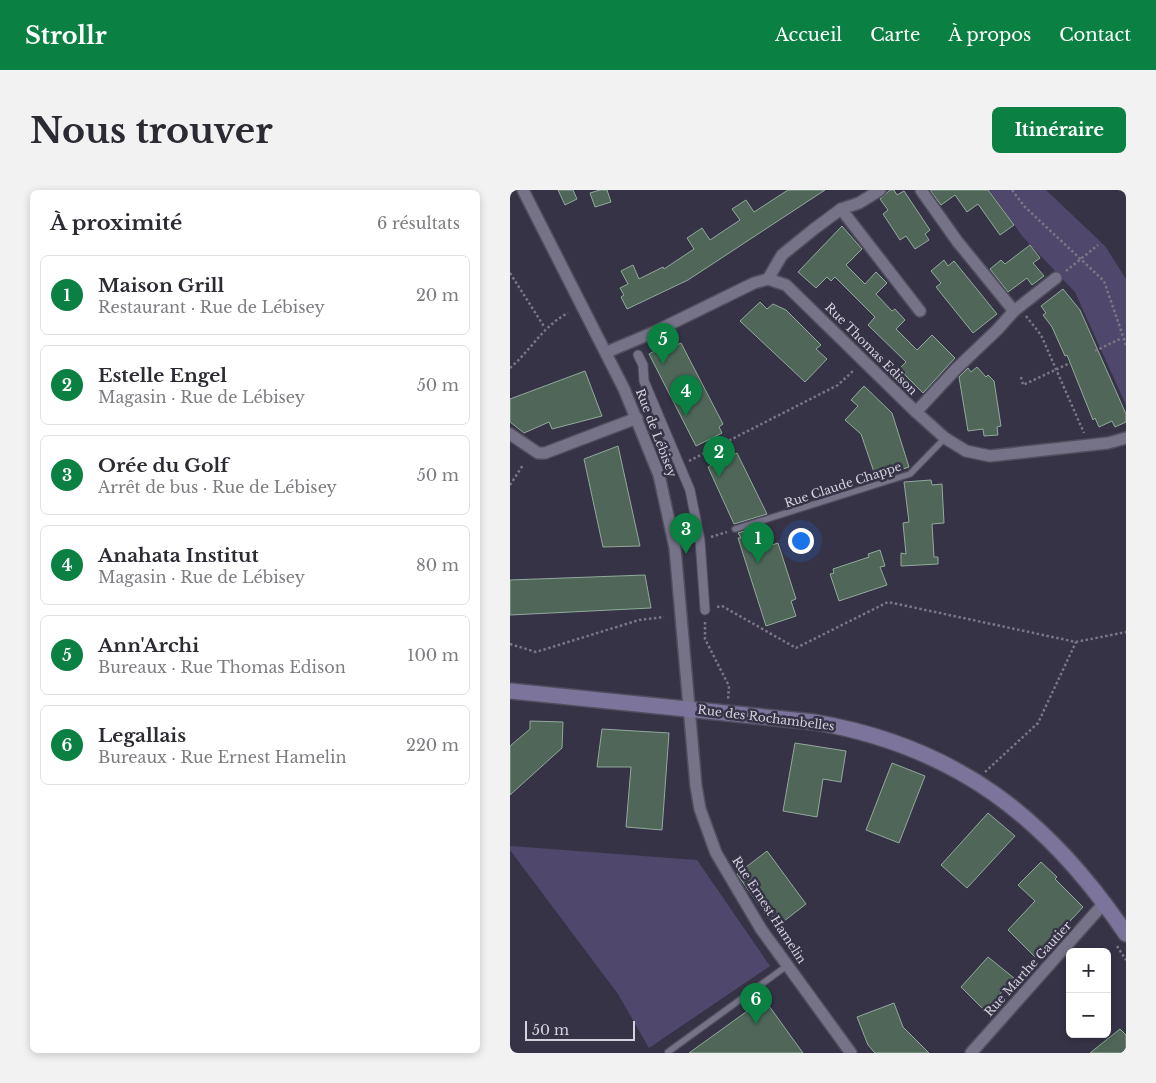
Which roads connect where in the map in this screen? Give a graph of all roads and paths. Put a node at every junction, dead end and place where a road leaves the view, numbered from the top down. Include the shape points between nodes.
1 (523, 190) edge
2 (880, 190) edge
3 (921, 190) edge
4 (1012, 190) edge
5 (841, 210) junction
6 (1098, 245) dead end
7 (1081, 259) junction
8 (510, 273) edge
9 (1056, 278) joint
10 (768, 279) junction
11 (1017, 308) junction
12 (920, 311) dead end
13 (568, 312) dead end
14 (545, 328) junction
15 (1122, 338) junction
16 (1126, 344) edge
17 (1095, 351) dead end
18 (606, 352) junction
19 (638, 355) dead end
20 (1070, 363) dead end
21 (510, 368) edge
22 (1056, 369) junction
23 (853, 371) dead end
24 (1021, 377) dead end
25 (916, 412) junction
26 (637, 418) junction
27 (1084, 433) dead end
28 (510, 434) edge
29 (945, 438) junction
30 (1126, 438) edge
31 (695, 458) dead end
32 (523, 464) dead end
33 (510, 485) edge
34 (735, 530) joint
35 (700, 540) junction
36 (705, 610) junction
37 (664, 617) dead end
38 (1126, 632) edge
39 (1076, 642) junction
40 (510, 644) edge
41 (510, 691) edge
42 (728, 705) dead end
43 (690, 709) junction
44 (983, 774) dead end
45 (1105, 902) junction
46 (1126, 934) edge
47 (788, 965) junction
48 (668, 1052) edge
49 (851, 1053) edge
50 (971, 1053) edge

1 - 18 street, Rue de Lébisey
2 - 5 street
3 - 11 street via 957,241
4 - 7 path
5 - 10 street via 782,255
5 - 12 street
6 - 7 path
7 - 9 path
7 - 15 path via 1104,281
8 - 14 path
9 - 11 street
10 - 18 street via 743,287 652,333
10 - 25 street, Rue Thomas Edison via 786,285
11 - 22 path via 1041,335
11 - 25 street
13 - 14 path
14 - 21 path
15 - 16 path
15 - 17 path
18 - 26 street, Rue de Lébisey
19 - 35 street via 643,365 644,380 690,490
20 - 22 path
22 - 24 path via 1023,385
22 - 27 path
23 - 31 path via 838,385
25 - 29 street, Rue Thomas Edison
26 - 28 street via 545,453 538,453
26 - 43 street, Rue de Lébisey via 659,475 675,548
29 - 30 street, Rue Thomas Edison via 966,451 990,456 1108,444
29 - 34 lane, Rue Claude Chappe via 910,474
32 - 33 path
34 - 35 path
35 - 36 street
36 - 39 path via 722,606 796,648 888,602
36 - 42 path via 705,639 729,686
37 - 40 path via 639,620 536,652
38 - 39 path
39 - 44 path via 1038,723
41 - 43 main road, Rue des Rochambelles
43 - 45 main road, Rue des Rochambelles via 851,729 897,743 942,762 993,792 1034,824
43 - 47 street, Rue Ernest Hamelin via 700,809 716,853 761,928
45 - 46 main road, Rue des Rochambelles
45 - 50 street, Rue Marthe Gautier
47 - 48 lane
47 - 49 street, Rue Ernest Hamelin

